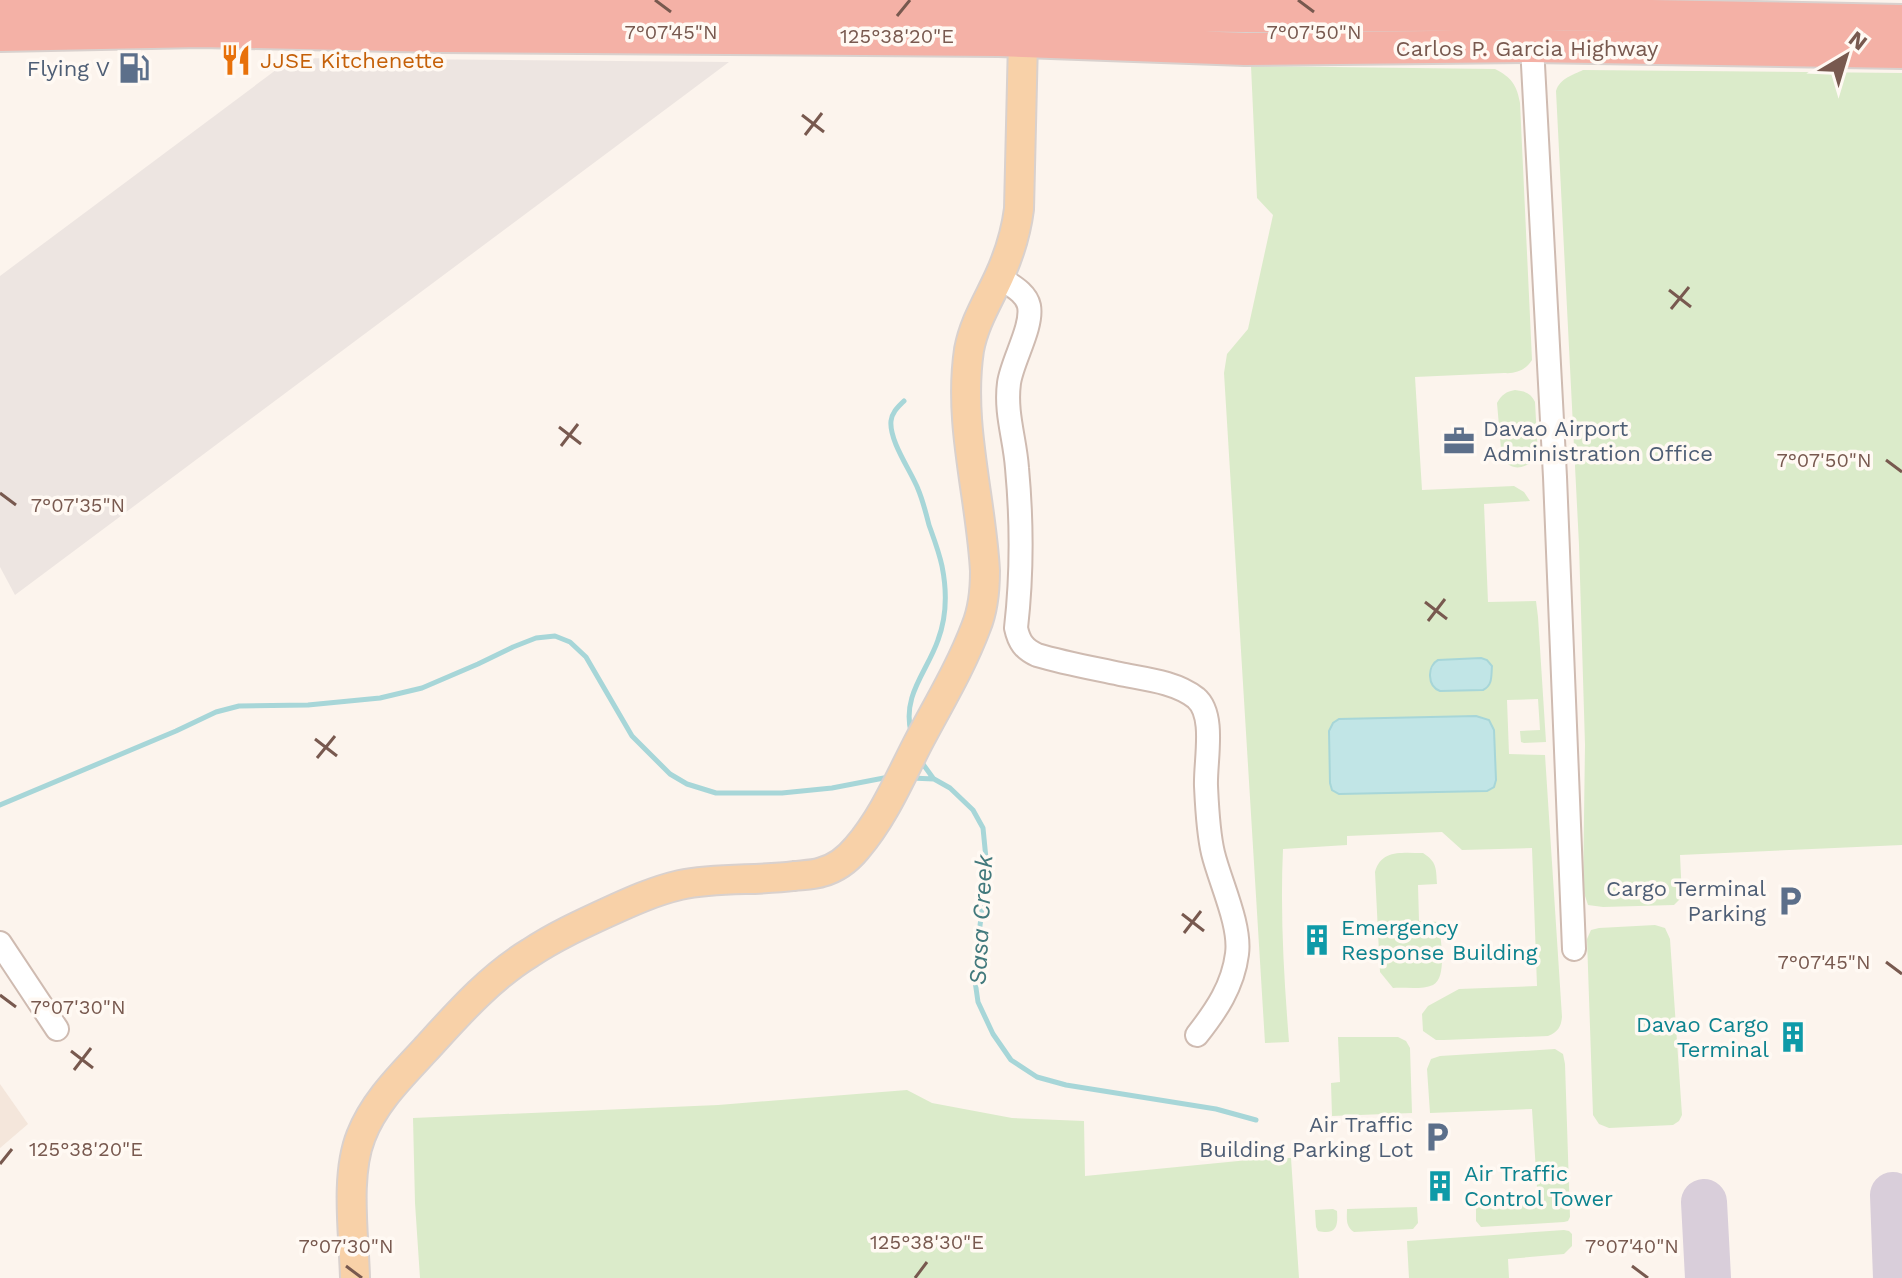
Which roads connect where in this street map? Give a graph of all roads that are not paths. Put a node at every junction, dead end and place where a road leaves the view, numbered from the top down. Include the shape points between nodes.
1 (0, 6) edge
2 (1391, 8) edge
3 (201, 13) edge
4 (1551, 14) junction
5 (1245, 16) junction
6 (1496, 16) junction
7 (1902, 21) edge
8 (909, 25) junction
9 (0, 35) edge
10 (1023, 41) junction
11 (1532, 46) junction
12 (1245, 49) junction
13 (1902, 52) edge
14 (999, 277) junction
15 (0, 943) edge
16 (1574, 949) dead end
17 (57, 1029) dead end
18 (1197, 1035) dead end
19 (355, 1278) edge

1 - 3 highway, Carlos P. Garcia Highway
2 - 5 highway, Carlos P. Garcia Highway
2 - 6 highway, Carlos P. Garcia Highway
3 - 8 highway, Carlos P. Garcia Highway via 441,36
3 - 9 highway, Carlos P. Garcia Highway
4 - 6 highway, Carlos P. Garcia Highway
4 - 7 highway, Carlos P. Garcia Highway
4 - 11 highway
5 - 8 highway, Carlos P. Garcia Highway
5 - 12 highway
6 - 11 highway
8 - 10 highway, Carlos P. Garcia Highway
10 - 12 highway, Carlos P. Garcia Highway
10 - 14 main road via 1017,230
11 - 12 highway, Carlos P. Garcia Highway
11 - 13 highway, Carlos P. Garcia Highway
11 - 16 street
14 - 18 street via 1019,290 1030,313 1009,380 1007,405 1021,514 1019,640 1037,655 1181,689 1205,708 1209,721 1206,786 1212,849 1237,951 1224,996
14 - 19 main road via 977,321 967,386 984,589 977,625 859,846 821,873 660,890 560,936 494,979 394,1083 361,1135 352,1181
15 - 17 street

